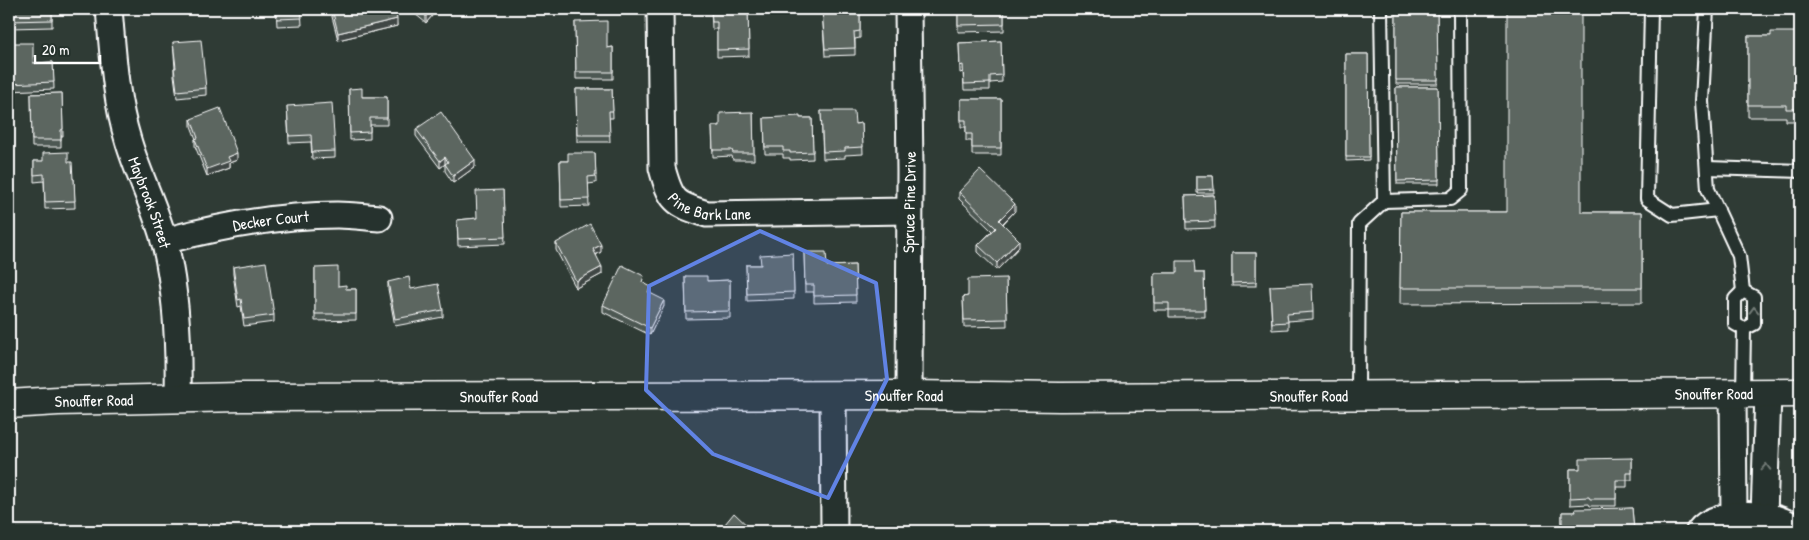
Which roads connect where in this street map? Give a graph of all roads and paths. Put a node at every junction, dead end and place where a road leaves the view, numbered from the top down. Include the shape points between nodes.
1 (109, 9) edge
2 (660, 9) edge
3 (908, 9) edge
4 (1381, 9) edge
5 (1460, 9) edge
6 (1651, 9) edge
7 (1707, 9) edge
8 (1707, 168) junction
9 (1800, 171) edge
10 (1384, 201) junction
11 (1718, 210) junction
12 (909, 211) junction
13 (379, 218) dead end
14 (164, 242) junction
15 (1743, 290) junction
16 (1744, 329) junction
17 (1800, 393) edge
18 (1748, 394) junction
19 (909, 395) junction
20 (1358, 395) junction
21 (833, 396) junction
22 (178, 398) junction
23 (9, 404) edge
24 (1734, 516) junction
25 (1764, 516) junction
26 (834, 531) edge
27 (1699, 531) edge
28 (1798, 531) edge

1 - 14 street, Maybrook Street via 114,72 127,140
2 - 12 street, Pine Bark Lane via 662,168 674,199 685,207 707,214
3 - 12 street, Spruce Pine Drive
4 - 10 lane
5 - 10 lane via 1461,190 1450,199
6 - 11 lane via 1648,199 1672,215
7 - 8 lane via 1702,100
8 - 9 lane
8 - 11 lane via 1708,189
10 - 20 lane via 1359,224
11 - 15 lane via 1739,256
12 - 19 street, Spruce Pine Drive
13 - 14 street, Decker Court via 338,215 286,217 234,224
14 - 22 street, Maybrook Street via 172,278 179,363
15 - 16 lane via 1735,299 1735,324
16 -> 15 lane via 1754,324 1754,297
16 - 18 lane
17 - 18 main road, Snouffer Road
18 - 20 main road, Snouffer Road
18 - 24 street
25 -> 18 street
19 - 20 main road, Snouffer Road
19 - 21 main road, Snouffer Road
21 - 22 main road, Snouffer Road
21 - 26 street
22 - 23 main road, Snouffer Road
24 - 25 street
24 - 27 street via 1711,521
25 - 28 street via 1777,518

